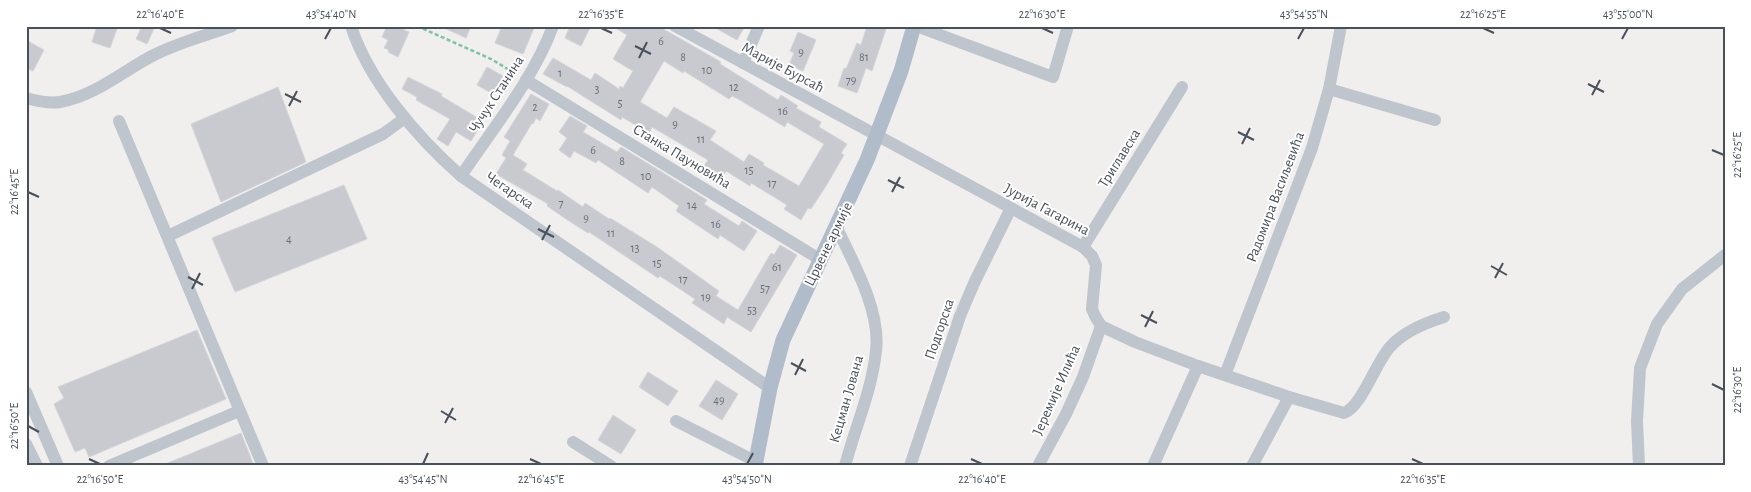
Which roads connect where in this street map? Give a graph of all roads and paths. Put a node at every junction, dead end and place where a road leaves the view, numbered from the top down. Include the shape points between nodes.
1 (232, 26) edge
2 (351, 26) edge
3 (417, 26) edge
4 (553, 26) edge
5 (675, 26) edge
6 (759, 26) edge
7 (915, 26) edge
8 (1068, 26) edge
9 (1341, 26) edge
10 (743, 63) junction
11 (526, 80) junction
12 (1182, 87) dead end
13 (1329, 89) junction
14 (26, 98) edge
15 (404, 118) junction
16 (1435, 120) dead end
17 (119, 122) dead end
18 (877, 135) junction
19 (461, 176) junction
20 (1011, 208) junction
21 (837, 228) junction
22 (168, 236) junction
23 (1083, 247) junction
24 (1725, 255) edge
25 (821, 260) junction
26 (1444, 317) dead end
27 (1101, 326) junction
28 (1198, 366) junction
29 (1224, 376) junction
30 (770, 388) junction
31 (28, 394) edge
32 (1289, 397) junction
33 (239, 411) junction
34 (26, 412) edge
35 (676, 421) dead end
36 (572, 442) dead end
37 (26, 444) edge
38 (755, 464) edge
39 (36, 466) edge
40 (58, 466) edge
41 (109, 466) edge
42 (263, 466) edge
43 (611, 466) edge
44 (844, 466) edge
45 (910, 466) edge
46 (1038, 466) edge
47 (1153, 466) edge
48 (1252, 466) edge
49 (1639, 466) edge

1 - 14 street via 156,53 71,100 59,103
2 - 15 street, Чегарска via 372,72
3 - 11 path via 491,59
4 - 11 street, Чучук Станина
5 - 10 street, Марије Бурсаћ
6 - 10 street
7 - 8 street via 1053,77
7 - 18 main road, Црвене армије
9 - 13 street, Радомира Васиљевића
10 - 18 street, Марије Бурсаћ
11 - 19 street, Чучук Станина
11 - 25 street, Станка Пауновића
12 - 23 street, Триглавска
13 - 16 street
13 - 29 street, Радомира Васиљевића via 1312,148
15 - 19 street, Чегарска via 426,144
15 - 22 street via 383,134
17 - 22 street
18 - 20 street, Јурија Гагарина
18 - 21 main road, Црвене армије
19 - 30 street, Чегарска
20 - 23 street, Јурија Гагарина
20 - 45 street, Подгорска via 960,316
21 - 25 main road, Црвене армије
21 - 44 street, Кецман Јована via 870,303 877,350
22 - 33 street
23 - 27 street, Јурија Гагарина via 1096,265 1092,309
24 - 49 street via 1682,289 1657,324 1640,368
25 - 30 main road, Црвене армије via 787,330
26 - 32 street via 1424,324 1395,342 1383,356 1354,407 1344,413
27 - 28 street
27 - 46 street, Јеремије Илића via 1083,377
28 - 29 street
28 - 47 street
29 - 32 street
30 - 38 main road, Црвене армије
31 - 34 street
31 - 40 street
32 - 48 street
33 - 41 street
33 - 42 street
35 - 38 street
36 - 43 street
37 - 39 street

